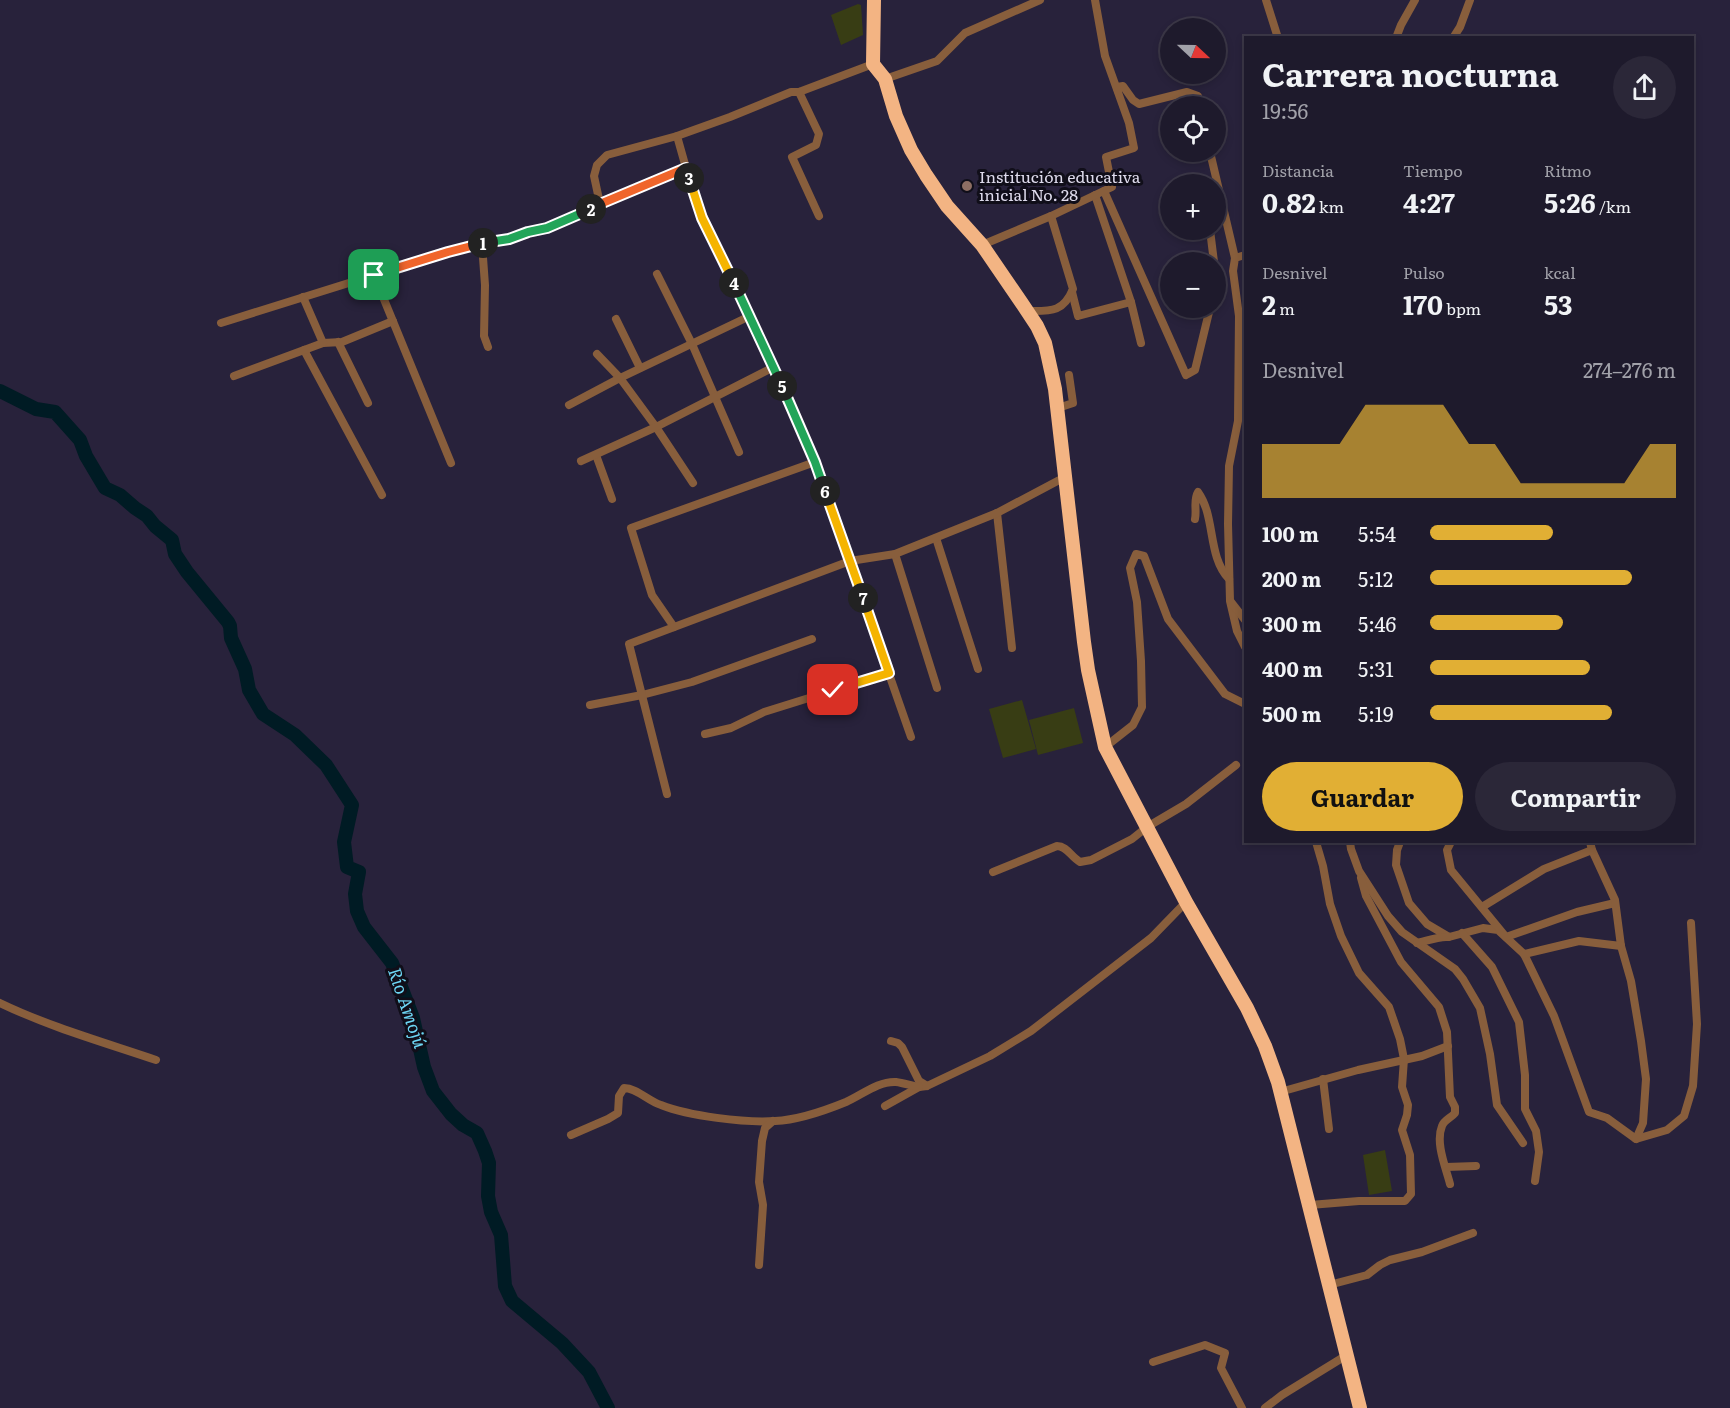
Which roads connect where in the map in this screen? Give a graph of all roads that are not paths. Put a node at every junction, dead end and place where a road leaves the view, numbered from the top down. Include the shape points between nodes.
1 (874, 0) edge
2 (1040, 0) edge
3 (1095, 0) edge
4 (1266, 0) edge
5 (1415, 0) edge
6 (1470, 0) edge
7 (1277, 36) edge
8 (1397, 36) edge
9 (1455, 36) edge
10 (873, 64) junction
11 (885, 79) junction
12 (799, 92) junction
13 (1171, 96) edge
14 (1198, 96) edge
15 (1160, 99) edge
16 (1129, 123) junction
17 (677, 136) junction
18 (686, 168) junction
19 (1104, 191) junction
20 (1095, 195) junction
21 (600, 204) junction
22 (819, 216) dead end
23 (1051, 216) junction
24 (1226, 226) edge
25 (482, 244) junction
26 (982, 245) junction
27 (1244, 255) edge
28 (1235, 258) junction
29 (657, 274) dead end
30 (374, 275) junction
31 (1072, 292) junction
32 (303, 297) junction
33 (1131, 302) junction
34 (1028, 311) junction
35 (750, 316) junction
36 (1160, 317) edge
37 (1161, 318) edge
38 (1208, 318) edge
39 (616, 319) dead end
40 (393, 321) junction
41 (221, 322) dead end
42 (338, 342) junction
43 (323, 343) junction
44 (1142, 343) dead end
45 (692, 344) junction
46 (488, 346) dead end
47 (304, 350) junction
48 (597, 354) dead end
49 (774, 367) junction
50 (640, 368) junction
51 (1069, 375) dead end
52 (234, 376) dead end
53 (620, 378) junction
54 (715, 397) junction
55 (368, 403) dead end
56 (569, 405) dead end
57 (1058, 408) junction
58 (656, 427) junction
59 (739, 452) dead end
60 (596, 455) junction
61 (581, 461) dead end
62 (815, 462) junction
63 (451, 463) dead end
64 (1065, 477) junction
65 (693, 483) dead end
66 (382, 495) dead end
67 (612, 499) dead end
68 (997, 513) junction
69 (1195, 519) dead end
70 (936, 538) junction
71 (896, 554) junction
72 (850, 561) junction
73 (1230, 579) junction
74 (1230, 601) junction
75 (1244, 619) edge
76 (674, 627) junction
77 (812, 639) dead end
78 (1244, 645) edge
79 (1012, 648) dead end
80 (978, 669) dead end
81 (889, 673) junction
82 (937, 688) dead end
83 (642, 695) junction
84 (1244, 704) edge
85 (590, 705) dead end
86 (705, 734) dead end
87 (911, 737) dead end
88 (1105, 747) junction
89 (1236, 765) dead end
90 (667, 794) dead end
91 (1147, 827) junction
92 (1316, 843) edge
93 (1350, 843) edge
94 (1400, 843) edge
95 (1450, 843) edge
96 (1591, 846) edge
97 (1359, 871) junction
98 (993, 872) dead end
99 (1186, 902) junction
100 (1615, 903) junction
101 (1482, 907) junction
102 (1691, 923) dead end
103 (1462, 933) junction
104 (1449, 937) junction
105 (1506, 937) junction
106 (1417, 943) junction
107 (1621, 945) junction
108 (1524, 954) junction
109 (0, 1004) edge
110 (891, 1041) dead end
111 (1448, 1046) junction
112 (1404, 1059) junction
113 (156, 1060) dead end
114 (1323, 1079) junction
115 (923, 1087) junction
116 (1280, 1092) junction
117 (885, 1106) dead end
118 (773, 1121) junction
119 (1329, 1129) dead end
120 (571, 1135) dead end
121 (1636, 1139) junction
122 (1523, 1143) dead end
123 (1476, 1166) dead end
124 (1446, 1167) junction
125 (1535, 1181) dead end
126 (1450, 1184) dead end
127 (1310, 1205) junction
128 (1473, 1233) dead end
129 (759, 1265) dead end
130 (1329, 1285) junction
131 (1347, 1355) junction
132 (1153, 1362) dead end
133 (1242, 1408) edge
134 (1265, 1408) edge
135 (1360, 1408) edge

1 - 10 highway
2 - 11 street via 965,33 938,61
3 - 16 street via 1105,56
4 - 7 street
5 - 8 street
6 - 9 street
10 - 11 highway
10 - 12 street
11 - 26 highway via 896,116 926,175
12 - 17 street
12 - 22 street via 819,134 816,145 792,157
13 - 14 street via 1187,92
15 - 16 street via 1139,104 1123,86 1116,87
16 - 19 street via 1134,148 1106,157 1112,188
17 - 18 street
17 - 21 street via 607,155 597,165 594,176
18 - 21 street
18 - 35 street via 702,218
19 - 20 street
19 - 36 street
20 - 23 street
20 - 33 street
21 - 25 street via 547,228
23 - 26 street
23 - 31 street
24 - 28 street
25 - 30 street
25 - 46 street via 484,336
26 - 34 highway
27 - 28 street
28 - 73 street via 1238,421 1229,466
29 - 45 street
30 - 32 street
30 - 40 street
31 - 33 street via 1078,316
31 - 34 street via 1054,310
32 - 41 street
32 - 43 street
33 - 44 street
34 - 57 highway via 1045,343
35 - 45 street
35 - 49 street
37 - 38 street via 1186,375 1195,370
39 - 50 street
40 - 42 street
40 - 63 street
42 - 43 street
42 - 55 street
43 - 47 street
45 - 50 street
45 - 54 street
47 - 52 street
47 - 66 street
48 - 53 street
49 - 54 street
49 - 62 street
50 - 53 street
51 - 57 street via 1073,403
53 - 56 street
53 - 58 street
54 - 58 street
54 - 59 street
57 - 64 highway
58 - 60 street
58 - 65 street
60 - 61 street
60 - 67 street
62 - 72 street
62 - 76 street via 631,528 652,595
64 - 68 street
64 - 88 highway via 1078,605
68 - 70 street
68 - 79 street
69 - 73 street via 1198,492 1223,573
70 - 71 street
70 - 80 street
71 - 72 street
71 - 82 street
72 - 76 street
72 - 81 street
73 - 74 street
74 - 75 street
74 - 78 street
76 - 83 street via 629,644
77 - 83 street via 692,682
81 - 86 street
81 - 87 street
83 - 85 street
83 - 90 street
84 - 88 street via 1225,694 1168,619 1144,556 1136,554 1130,568 1137,602 1142,707 1133,725
88 - 91 highway
89 - 91 street via 1186,804
91 - 98 street via 1132,839 1086,861 1078,861 1065,848 1057,846
91 - 99 highway
92 - 112 street via 1341,936 1359,973 1389,1007
93 - 97 street
94 - 104 street via 1396,866 1409,903 1427,924
95 - 101 street via 1447,850 1451,870
96 - 100 street
96 - 101 street
97 - 106 street via 1395,924
97 - 111 street via 1366,896 1401,962 1438,1008
99 - 115 street via 1151,938 1031,1031 990,1056
99 - 116 highway via 1247,1008
100 - 105 street
100 - 107 street
101 - 105 street
102 - 121 street via 1697,1024 1693,1086 1684,1116 1667,1130
103 - 104 street
103 - 105 street via 1483,928 1498,930
103 - 125 street via 1492,967 1519,1022 1525,1109 1536,1131 1539,1152
104 - 106 street
105 - 108 street
106 - 122 street via 1455,969 1480,1008 1497,1106
107 - 108 street via 1579,941
107 - 121 street via 1631,981 1646,1079 1642,1123
108 - 121 street via 1554,1016 1589,1112 1607,1118
109 - 113 street via 52,1026
110 - 115 street via 902,1047
111 - 112 street
111 - 124 street via 1450,1096 1455,1113 1442,1126 1439,1142
112 - 114 street
112 - 127 street via 1402,1087 1408,1105 1402,1130 1410,1155 1408,1199
114 - 116 street
114 - 119 street
115 - 117 street
115 - 118 street via 884,1084 846,1102 795,1119
116 - 127 highway
118 - 120 street via 725,1119 675,1110 648,1100 632,1088 624,1088 618,1113
118 - 129 street via 765,1128 762,1141
123 - 124 street
124 - 126 street
127 - 130 highway
128 - 130 street via 1390,1260 1367,1275
130 - 131 highway
131 - 134 street
131 - 135 highway
132 - 133 street via 1205,1346 1225,1353 1221,1368

